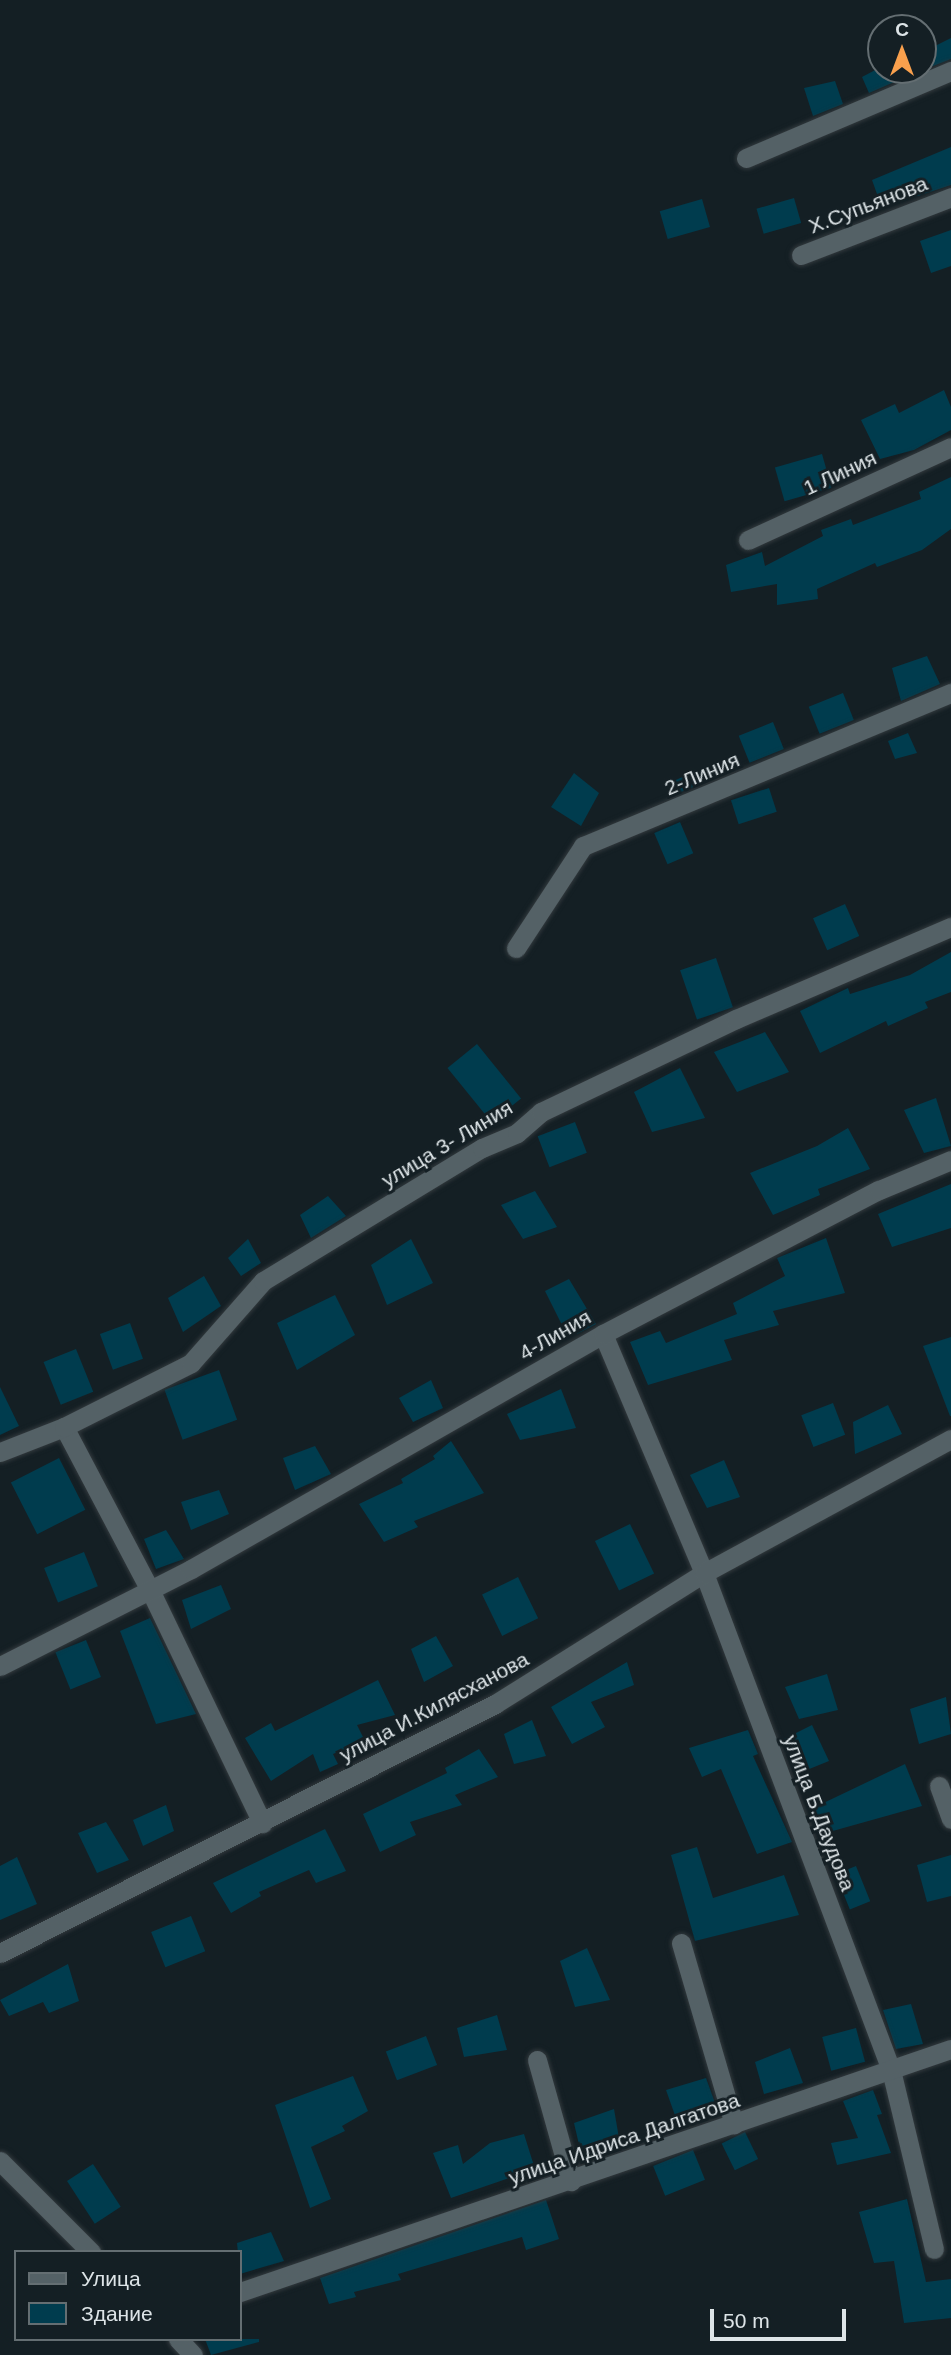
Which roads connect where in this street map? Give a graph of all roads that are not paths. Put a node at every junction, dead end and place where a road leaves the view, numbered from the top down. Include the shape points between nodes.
1 (951, 71) edge
2 (746, 158) dead end
3 (951, 197) edge
4 (801, 254) dead end
5 (951, 447) edge
6 (748, 540) dead end
7 (951, 692) edge
8 (951, 927) edge
9 (516, 948) dead end
10 (951, 1160) edge
11 (603, 1334) junction
12 (64, 1427) junction
13 (951, 1439) edge
14 (0, 1452) edge
15 (704, 1573) junction
16 (150, 1590) junction
17 (0, 1666) edge
18 (939, 1786) dead end
19 (951, 1819) edge
20 (262, 1823) junction
21 (681, 1943) dead end
22 (0, 1953) edge
23 (951, 2049) edge
24 (537, 2060) dead end
25 (891, 2070) junction
26 (734, 2124) junction
27 (0, 2161) edge
28 (570, 2181) junction
29 (934, 2249) dead end
30 (89, 2250) edge
31 (242, 2291) edge
32 (180, 2341) edge
33 (193, 2355) edge

1 - 2 street
3 - 4 street, Х.Супьянова
5 - 6 street, 1 Линия
7 - 9 street, 2-Линия via 583,846
8 - 12 street, улица 3- Линия via 736,1019 541,1112 517,1132 482,1148 263,1281 191,1363
10 - 11 street, 4-Линия via 879,1189
11 - 15 street, улица Б.Даудова
11 - 16 street, 4-Линия
12 - 14 street, улица 3- Линия
12 - 16 street
13 - 15 street, улица И.Килясханова
15 - 20 street, улица И.Килясханова via 495,1704
15 - 25 street, улица Б.Даудова
16 - 17 street, 4-Линия
16 - 20 street
18 - 19 street
20 - 22 street, улица И.Килясханова
21 - 26 street
23 - 25 street, улица Идриса Далгатова
24 - 28 street
25 - 26 street, улица Идриса Далгатова
25 - 29 street, улица Б.Даудова
26 - 28 street, улица Идриса Далгатова
27 - 30 street
28 - 31 street, улица Идриса Далгатова
32 - 33 street

